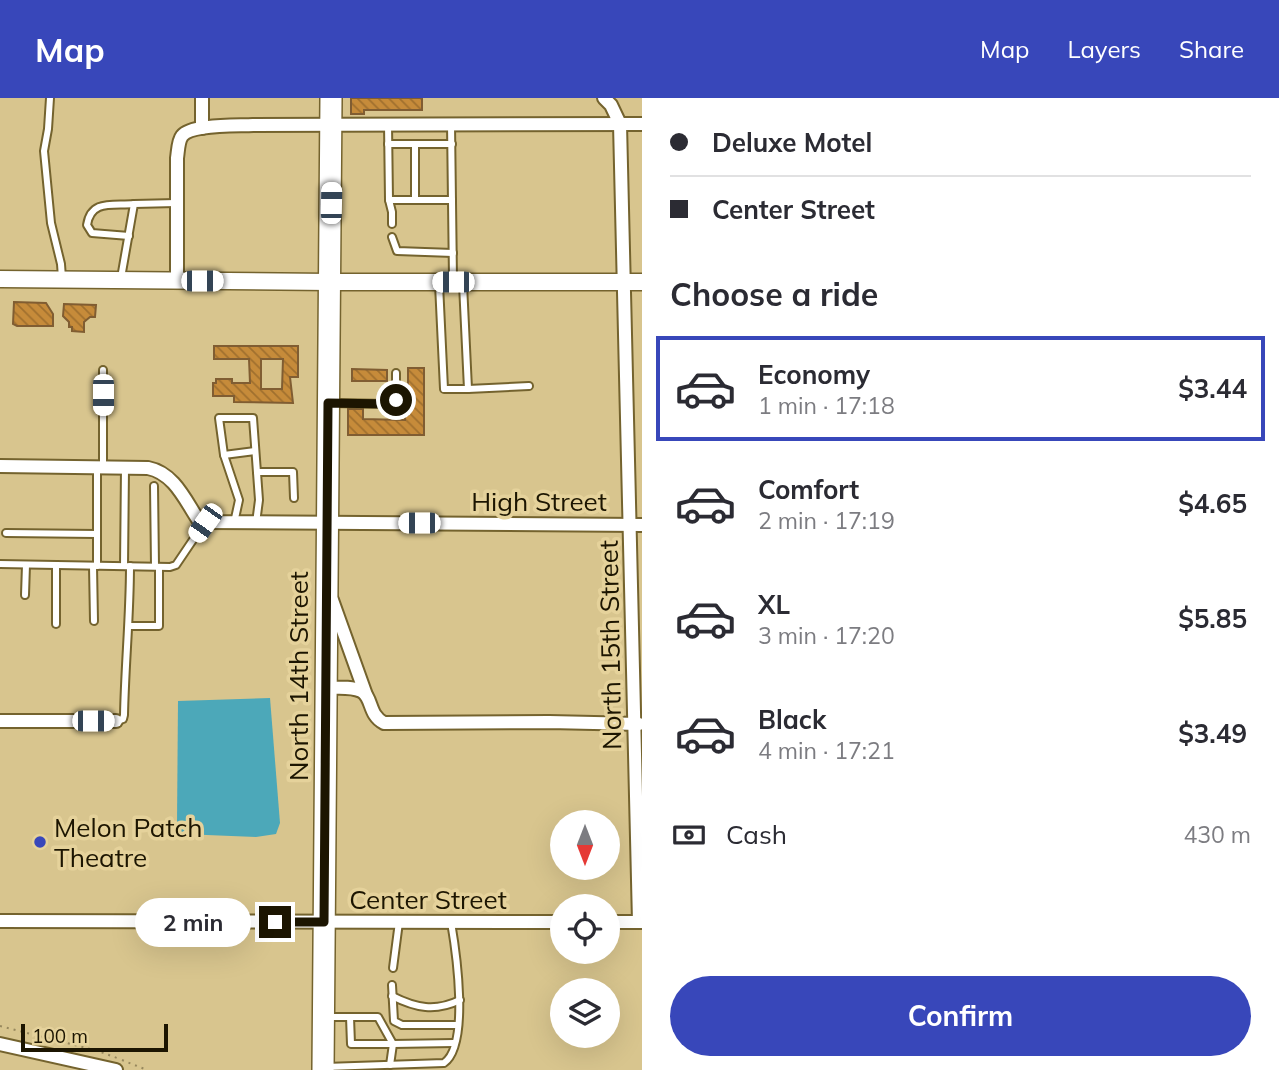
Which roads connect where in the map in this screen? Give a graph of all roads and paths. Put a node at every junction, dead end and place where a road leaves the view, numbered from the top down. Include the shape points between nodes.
1 (50, 98) edge
2 (202, 98) edge
3 (331, 98) edge
4 (604, 98) edge
5 (332, 124) junction
6 (388, 124) junction
7 (451, 124) junction
8 (620, 124) junction
9 (642, 124) edge
10 (202, 128) junction
11 (388, 144) junction
12 (415, 144) junction
13 (452, 144) junction
14 (389, 200) junction
15 (415, 200) junction
16 (452, 200) junction
17 (176, 203) junction
18 (134, 204) junction
19 (392, 224) dead end
20 (129, 236) junction
21 (392, 237) dead end
22 (453, 253) junction
23 (0, 279) edge
24 (121, 279) junction
25 (62, 280) junction
26 (177, 280) junction
27 (330, 282) junction
28 (452, 282) junction
29 (634, 282) edge
30 (103, 370) dead end
31 (396, 373) dead end
32 (529, 386) dead end
33 (468, 389) junction
34 (328, 403) junction
35 (255, 451) junction
36 (224, 455) junction
37 (0, 466) edge
38 (100, 468) junction
39 (125, 468) junction
40 (257, 472) junction
41 (154, 486) dead end
42 (294, 498) dead end
43 (205, 523) junction
44 (234, 523) junction
45 (256, 523) junction
46 (327, 523) junction
47 (636, 525) edge
48 (6, 533) dead end
49 (97, 534) junction
50 (0, 564) edge
51 (26, 565) junction
52 (56, 565) junction
53 (95, 566) junction
54 (127, 566) junction
55 (157, 566) junction
56 (327, 586) junction
57 (25, 595) dead end
58 (94, 621) dead end
59 (56, 624) dead end
60 (129, 626) junction
61 (325, 688) junction
62 (367, 695) junction
63 (0, 721) edge
64 (116, 721) joint
65 (638, 724) edge
66 (640, 858) edge
67 (0, 920) edge
68 (324, 922) junction
69 (400, 922) junction
70 (451, 922) junction
71 (550, 922) edge
72 (620, 922) edge
73 (641, 922) edge
74 (393, 968) dead end
75 (392, 985) dead end
76 (392, 996) junction
77 (460, 1000) junction
78 (323, 1017) junction
79 (350, 1017) junction
80 (457, 1025) junction
81 (0, 1026) edge
82 (454, 1043) junction
83 (0, 1044) edge
84 (393, 1044) junction
85 (390, 1065) junction
86 (323, 1068) edge
87 (115, 1070) edge
88 (147, 1070) edge

1 - 25 lane via 44,151
2 - 10 street
3 - 5 highway, North 14th Street
4 - 8 street
5 - 6 street
5 - 10 street
5 - 27 highway, North 14th Street
6 - 7 street
6 - 11 lane
7 - 8 street
7 - 13 lane
8 - 9 street
8 - 29 street, North 15th Street
10 - 17 street via 187,132 180,140
11 - 12 lane
11 - 14 lane
12 - 13 lane
12 - 15 lane
13 - 16 lane
14 - 15 lane
14 - 19 lane
15 - 16 lane
16 - 22 lane
17 - 18 lane
17 - 26 street
18 - 20 lane
18 - 20 lane via 97,207 88,215 92,233
20 - 24 lane
21 - 22 lane via 397,251
22 - 28 lane
23 - 25 main road
24 - 25 main road
24 - 26 main road
26 - 27 main road
27 - 28 main road
27 - 34 highway, North 14th Street
28 - 29 main road
28 - 33 lane
28 - 33 lane via 444,389
29 - 47 street, North 15th Street
30 - 38 lane
31 - 34 lane via 396,400 389,404
32 - 33 lane
34 - 46 highway, North 14th Street
35 - 36 lane
35 - 36 lane via 253,418 219,418
35 - 40 lane
36 - 44 lane via 239,500
37 - 38 street
38 - 39 street
38 - 49 lane
39 - 43 street via 161,470
39 - 54 lane
40 - 42 lane via 293,472
40 - 45 lane
41 - 55 lane
43 - 44 street, High Street
43 - 55 lane via 176,565
44 - 45 street, High Street
45 - 46 street, High Street
46 - 47 street, High Street
46 - 56 highway, North 14th Street
47 - 65 street, North 15th Street
48 - 49 lane
49 - 53 lane
50 - 51 lane
51 - 52 lane
51 - 57 lane
52 - 53 lane
52 - 59 lane
53 - 54 lane
53 - 58 lane
54 - 55 lane
54 - 60 lane
55 - 60 lane via 159,626
56 - 61 highway, North 14th Street
56 - 62 street
60 - 64 lane via 124,715
61 - 62 street via 359,690
61 - 68 highway, North 14th Street
62 - 65 street via 373,713 384,723
63 - 64 street
65 - 66 street, North 15th Street
66 - 73 street, North 15th Street
67 - 68 street, Center Street
68 - 69 street, Center Street
68 - 78 highway, North 14th Street
69 - 70 street, Center Street
69 - 74 lane
70 - 71 street, Center Street
70 - 77 lane
72 - 73 street
75 - 76 lane
76 - 77 lane via 425,1008 446,1007
76 - 80 lane via 394,1021 401,1025
77 - 80 lane
78 - 79 lane
78 - 86 highway, North 14th Street
79 - 84 lane via 378,1017
79 - 84 lane via 351,1044
80 - 82 lane
81 - 88 path via 97,1051
82 - 84 lane
82 - 85 lane via 444,1063
83 - 87 street
84 - 85 lane
85 - 86 lane

